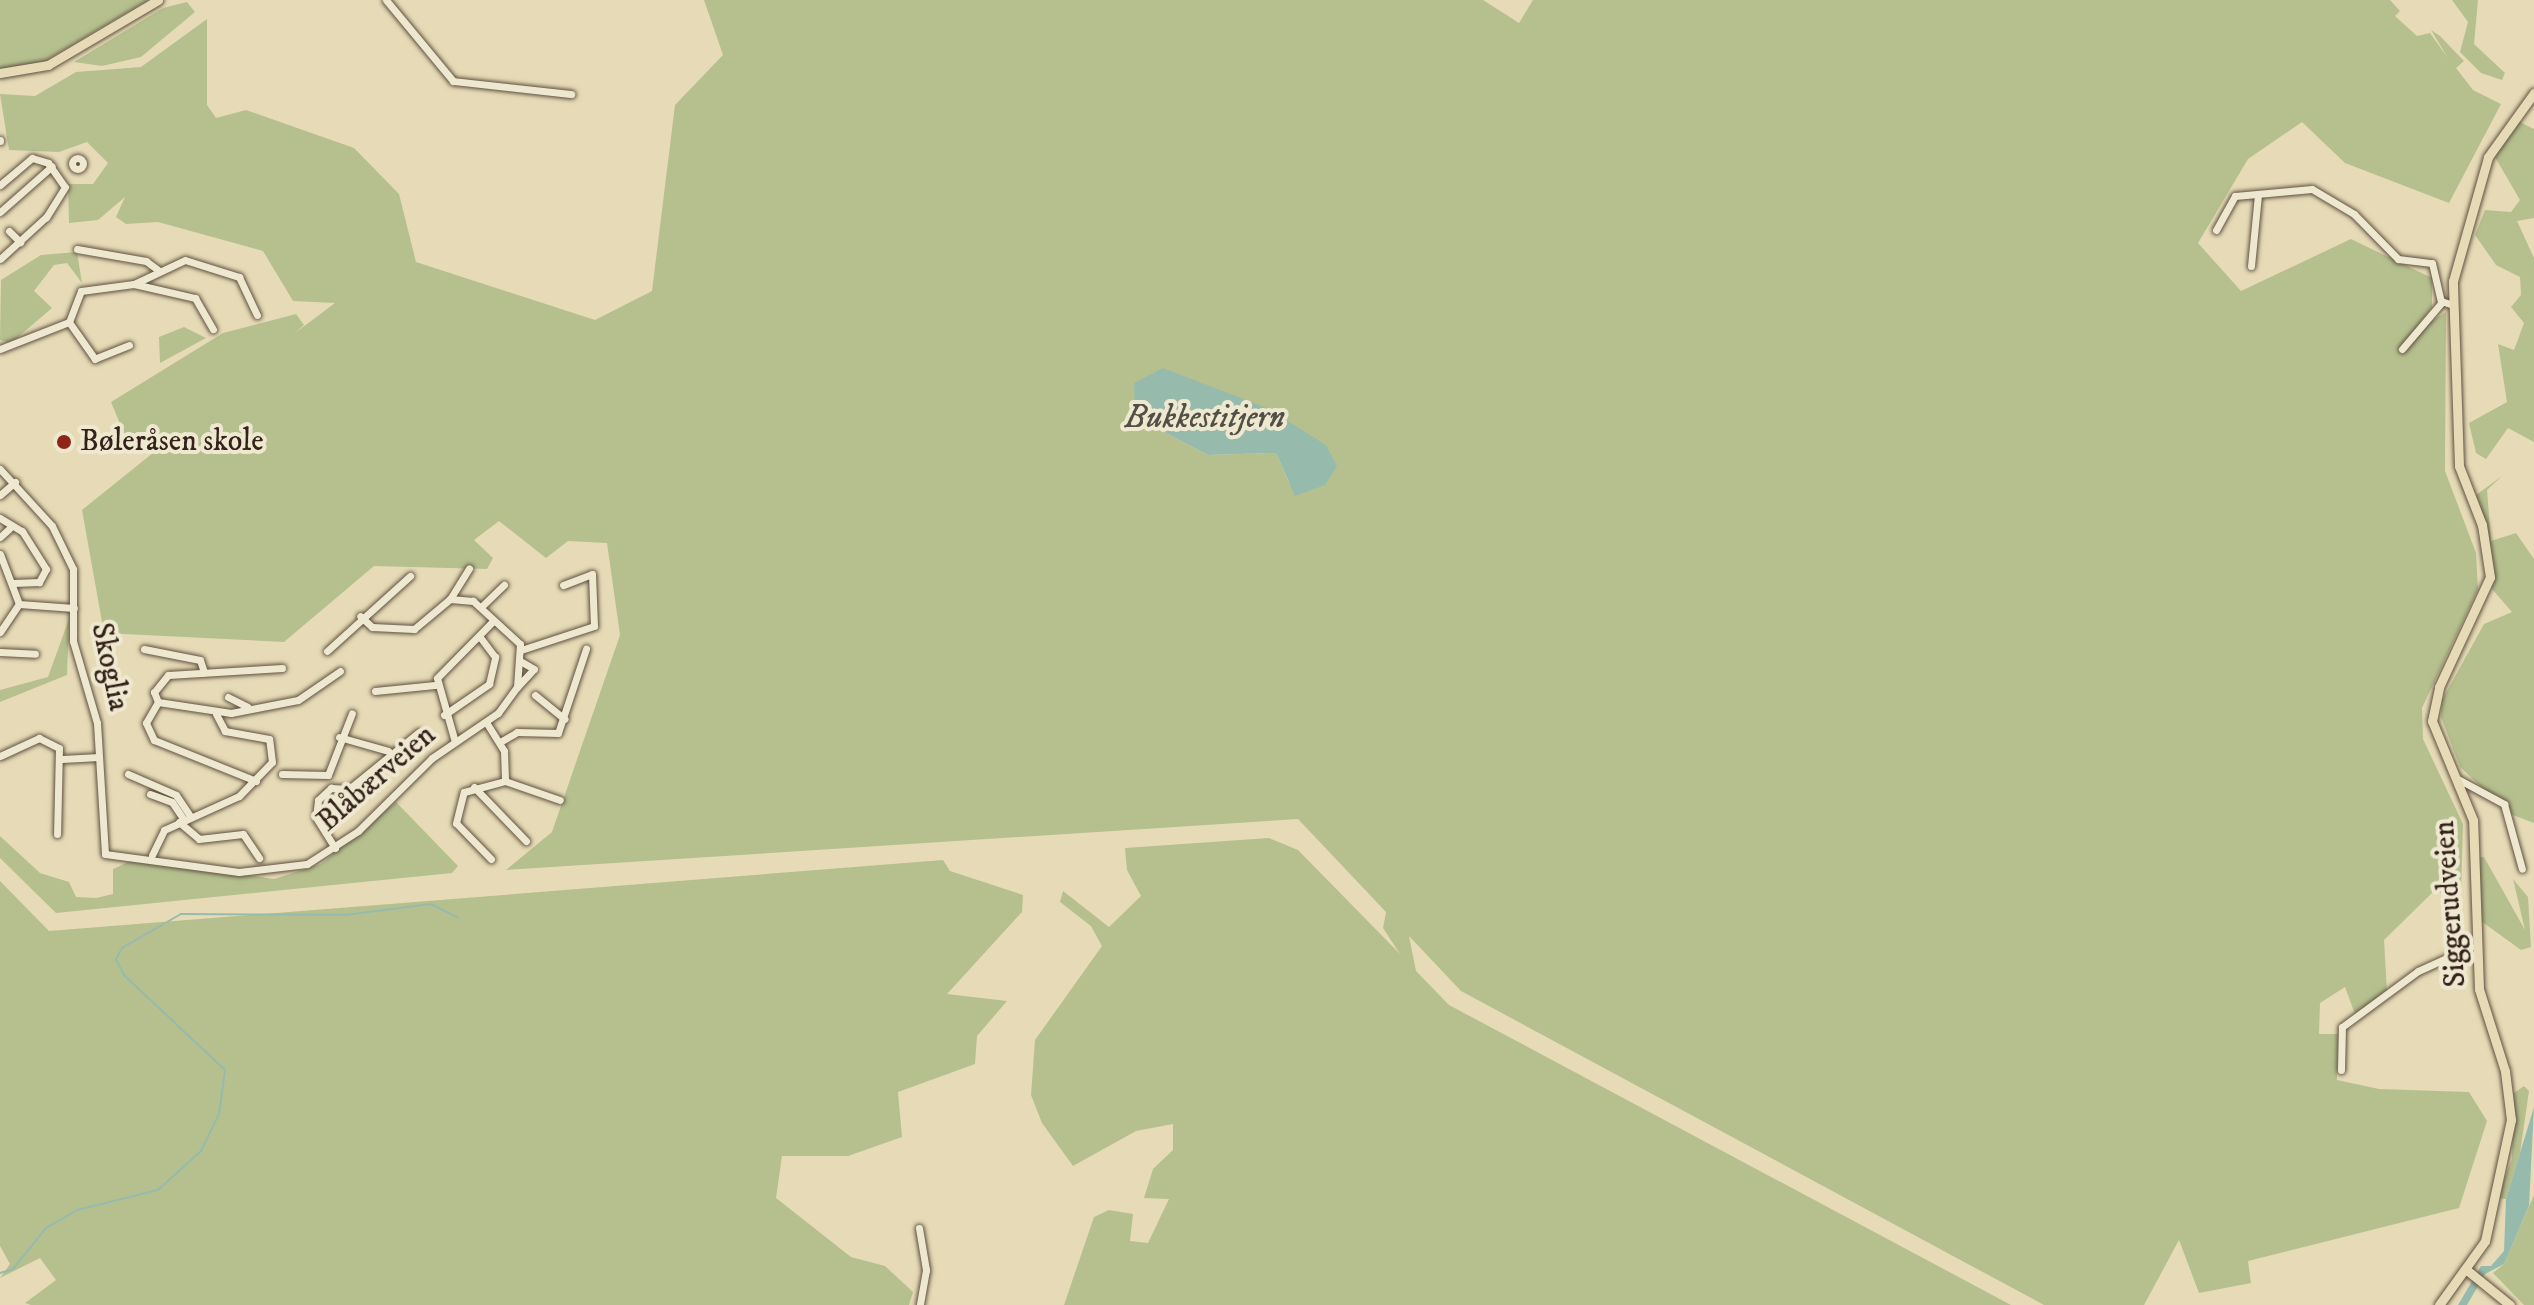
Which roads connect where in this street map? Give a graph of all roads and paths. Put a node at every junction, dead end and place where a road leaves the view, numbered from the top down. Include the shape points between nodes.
1 (158, 0) edge
2 (386, 0) edge
3 (0, 73) edge
4 (2534, 93) edge
5 (571, 94) dead end
6 (71, 163) dead end
7 (52, 166) junction
8 (58, 173) junction
9 (0, 185) edge
10 (2258, 194) junction
11 (0, 211) edge
12 (2216, 230) dead end
13 (9, 231) dead end
14 (20, 242) junction
15 (77, 249) dead end
16 (0, 259) edge
17 (2251, 266) dead end
18 (158, 270) junction
19 (134, 284) junction
20 (2442, 302) junction
21 (2453, 305) junction
22 (257, 315) dead end
23 (69, 322) junction
24 (213, 329) dead end
25 (129, 345) dead end
26 (0, 349) edge
27 (2402, 349) dead end
28 (0, 469) edge
29 (15, 482) junction
30 (0, 495) edge
31 (0, 518) edge
32 (9, 529) junction
33 (0, 537) edge
34 (0, 554) edge
35 (469, 568) dead end
36 (410, 576) dead end
37 (13, 583) junction
38 (504, 585) dead end
39 (563, 585) dead end
40 (450, 599) junction
41 (19, 604) junction
42 (481, 607) junction
43 (74, 608) junction
44 (360, 616) junction
45 (493, 621) junction
46 (0, 632) edge
47 (479, 636) junction
48 (144, 649) dead end
49 (586, 649) dead end
50 (521, 650) junction
51 (327, 651) dead end
52 (0, 652) edge
53 (35, 654) dead end
54 (522, 662) junction
55 (282, 668) dead end
56 (340, 671) dead end
57 (204, 672) junction
58 (435, 685) junction
59 (517, 687) junction
60 (375, 691) dead end
61 (535, 695) dead end
62 (228, 697) dead end
63 (158, 702) junction
64 (248, 707) junction
65 (352, 713) dead end
66 (216, 714) junction
67 (444, 715) junction
68 (565, 719) junction
69 (486, 722) junction
70 (419, 732) dead end
71 (339, 737) junction
72 (455, 742) junction
73 (500, 742) junction
74 (388, 751) junction
75 (0, 756) edge
76 (99, 757) junction
77 (62, 759) junction
78 (128, 774) dead end
79 (282, 774) dead end
80 (328, 775) junction
81 (2456, 778) junction
82 (256, 781) junction
83 (505, 781) junction
84 (474, 787) junction
85 (331, 788) junction
86 (150, 794) dead end
87 (560, 800) dead end
88 (185, 820) junction
89 (57, 834) dead end
90 (526, 841) dead end
91 (335, 848) junction
92 (103, 852) joint
93 (152, 855) junction
94 (259, 858) dead end
95 (491, 859) dead end
96 (2522, 869) dead end
97 (2471, 947) dead end
98 (2341, 1070) dead end
99 (919, 1228) dead end
100 (2475, 1276) junction
101 (920, 1305) edge
102 (2439, 1305) edge
103 (2510, 1305) edge

1 - 3 main road via 48,65
2 - 5 street via 453,81
4 - 21 main road, Siggerudveien via 2504,126 2485,164 2457,257
6 - 8 street
7 - 8 street
7 - 9 street via 29,158
7 - 11 street
8 - 14 street via 65,187
10 - 12 street via 2232,199
10 - 17 street
10 - 20 street via 2300,187 2331,198 2395,257 2432,263
13 - 14 street
14 - 16 street
15 - 18 street via 146,261
18 - 19 street
18 - 22 street via 185,260 230,271 245,284
19 - 23 street via 81,291
19 - 24 street via 195,298
20 - 21 street
20 - 27 street
21 - 81 main road, Siggerudveien via 2459,466 2482,525 2490,577 2433,706 2435,739
23 - 25 street via 95,359
23 - 26 street
28 - 29 street, Skoglia
29 - 30 street
29 - 43 street, Skoglia via 67,551
31 - 32 street
32 - 33 street
32 - 37 street via 22,531 46,573 39,582
34 - 37 street
35 - 40 street
36 - 44 street
37 - 41 street
38 - 42 street
39 - 50 street via 592,574 594,626
40 - 42 street
40 - 44 street via 414,629 372,627
41 - 43 street
41 - 46 street
42 - 45 street
43 - 76 street, Skoglia via 74,647 95,715
44 - 51 street
45 - 47 street
45 - 50 street
47 - 58 street
47 - 67 street via 495,657 489,684
48 - 57 street via 200,660
49 - 68 street
50 - 54 street
52 - 53 street
54 - 59 street
54 - 59 street via 534,669
55 - 57 street
56 - 64 street via 298,700
57 - 63 street via 160,678 154,687
58 - 60 street
58 - 67 street
59 - 69 street, Blåbærveien
61 - 68 street
62 - 64 street
63 - 66 street
63 - 82 street via 146,723 154,740
64 - 66 street
65 - 71 street
66 - 82 street via 225,731 269,739 272,762
67 - 72 street
68 - 73 street via 552,736 517,732
69 - 72 street, Blåbærveien
69 - 73 street
70 - 74 street
71 - 74 street
71 - 80 street
72 - 91 street, Blåbærveien
73 - 83 street
74 - 85 street via 349,789
75 - 77 street via 39,738 56,744
76 - 77 street
76 - 92 street, Skoglia
77 - 89 street
78 - 88 street via 179,797
79 - 80 street
80 - 85 street
81 - 96 street via 2504,804
81 - 100 main road, Siggerudveien via 2473,825 2475,990 2506,1078 2510,1136
82 - 88 street
83 - 84 street
83 - 87 street
84 - 90 street
84 - 95 street via 457,803 455,819
85 - 91 street via 315,810
86 - 88 street via 172,802
88 - 93 street via 159,835
88 - 94 street via 194,838 243,834
91 - 93 street, Blåbærveien via 307,864 262,872
92 - 93 street, Blåbærveien
97 - 98 street via 2418,971 2342,1027
99 - 101 street via 926,1283
100 - 102 main road, Siggerudveien
100 - 103 main road

